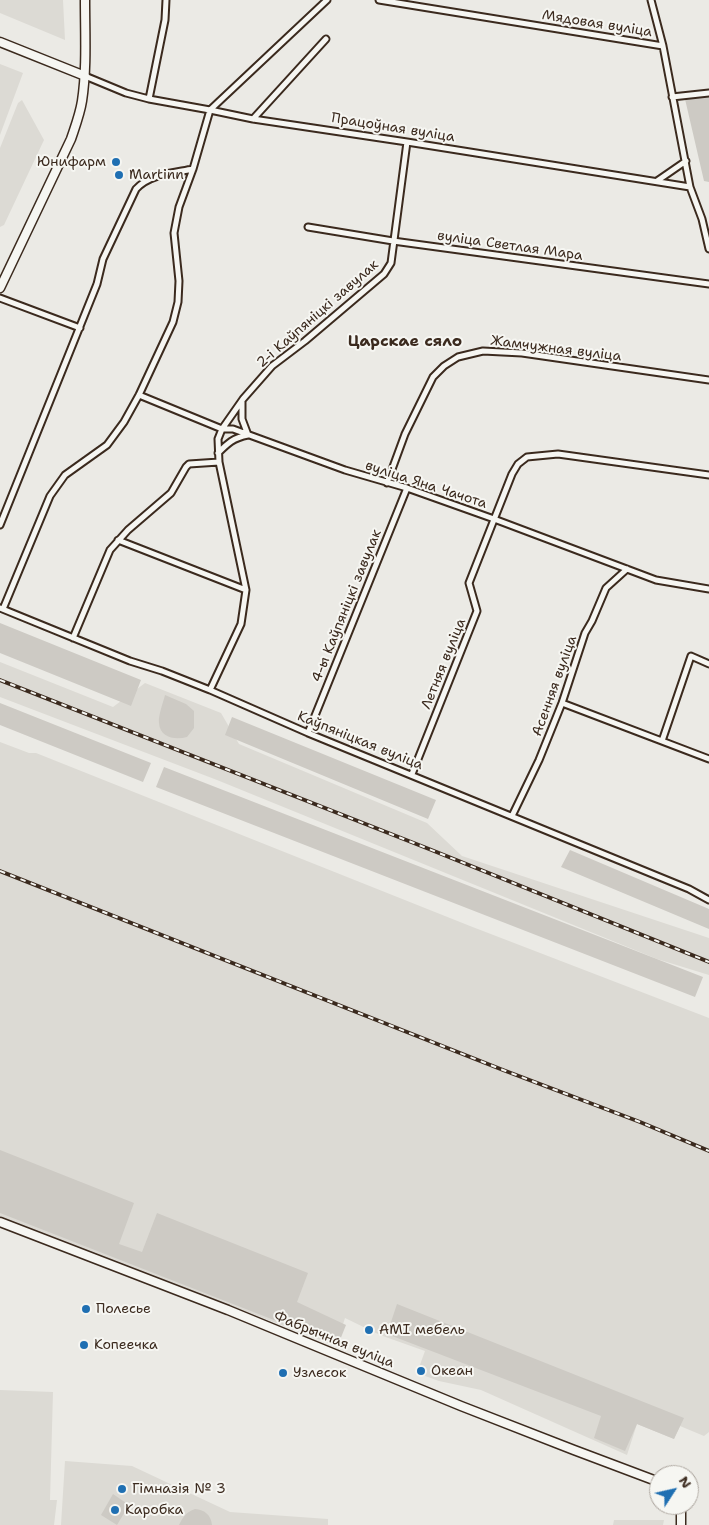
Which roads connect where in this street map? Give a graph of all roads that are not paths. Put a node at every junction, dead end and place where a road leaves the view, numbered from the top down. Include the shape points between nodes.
1 (85, 0) edge
2 (166, 0) edge
3 (327, 0) edge
4 (380, 0) edge
5 (651, 0) edge
6 (326, 39) dead end
7 (0, 42) edge
8 (663, 46) junction
9 (85, 76) junction
10 (709, 93) edge
11 (672, 98) junction
12 (149, 99) junction
13 (210, 110) junction
14 (252, 119) junction
15 (407, 142) junction
16 (686, 161) junction
17 (193, 169) junction
18 (657, 181) junction
19 (690, 187) junction
20 (308, 227) dead end
21 (393, 241) junction
22 (709, 249) edge
23 (709, 284) edge
24 (0, 288) edge
25 (0, 298) edge
26 (80, 328) junction
27 (709, 380) edge
28 (139, 395) junction
29 (242, 399) junction
30 (222, 429) junction
31 (248, 435) junction
32 (218, 453) junction
33 (218, 462) junction
34 (709, 475) edge
35 (387, 483) junction
36 (407, 488) junction
37 (494, 519) junction
38 (0, 524) edge
39 (118, 540) junction
40 (627, 569) junction
41 (709, 589) edge
42 (246, 590) junction
43 (1, 608) edge
44 (73, 638) junction
45 (709, 664) edge
46 (210, 690) junction
47 (562, 703) junction
48 (308, 733) junction
49 (662, 741) junction
50 (709, 759) edge
51 (412, 774) junction
52 (512, 816) junction
53 (709, 900) edge
54 (0, 1222) edge
55 (649, 1478) edge

1 - 9 main road
2 - 12 street
3 - 13 street
4 - 8 street, Мядовая вуліца
5 - 8 street
6 - 14 street
7 - 9 main road
8 - 11 street
9 - 12 street, Працоўная вуліца
9 - 24 main road via 82,103 71,139
10 - 11 street
11 - 16 street
12 - 13 street, Працоўная вуліца
13 - 14 street, Працоўная вуліца
13 - 17 street
14 - 15 street, Працоўная вуліца
15 - 18 street, Працоўная вуліца
15 - 21 street, 2-і Каўпяніцкі завулак
16 - 18 street
16 - 19 street
17 - 26 street via 151,178 136,189 103,259
17 - 28 street via 174,232 178,302 173,322
18 - 19 street, Працоўная вуліца
19 - 22 street
20 - 21 street, вуліца Светлая Мара
21 - 23 street, вуліца Светлая Мара
21 - 29 street, 2-і Каўпяніцкі завулак via 391,263 384,274 272,366
25 - 26 street
26 - 38 street
27 - 35 street, Жамчужная вуліца via 522,353 483,351 458,356 433,377 405,434
28 - 30 street, вуліца Яна Чачота
28 - 43 street via 107,445 65,475 50,496
29 - 30 street, 2-і Каўпяніцкі завулак
29 - 31 street via 242,419
30 - 31 street, вуліца Яна Чачота
30 - 32 street, 2-і Каўпяніцкі завулак
31 - 32 street via 236,438
31 - 35 street, вуліца Яна Чачота
32 - 33 street, 2-і Каўпяніцкі завулак
33 - 39 street via 189,464 170,493
33 - 42 street, 2-і Каўпяніцкі завулак
34 - 37 street, Летняя вуліца via 558,454 527,457 512,474
35 - 36 street, вуліца Яна Чачота
36 - 37 street, вуліца Яна Чачота
36 - 48 street, 4-ы Каўпяніцкі завулак
37 - 40 street, вуліца Яна Чачота
37 - 51 street, Летняя вуліца via 469,583 477,611
39 - 42 street
39 - 44 street via 110,550
40 - 41 street, вуліца Яна Чачота via 656,580
40 - 47 street, Асенняя вуліца via 606,588 585,634
42 - 46 street, 2-і Каўпяніцкі завулак via 241,624
43 - 44 street, Каўпяніцкая вуліца
44 - 46 street, Каўпяніцкая вуліца
45 - 49 street via 691,656
46 - 48 street, Каўпяніцкая вуліца
47 - 49 street
47 - 52 street, Асенняя вуліца
48 - 51 street, Каўпяніцкая вуліца
49 - 50 street
51 - 52 street, Каўпяніцкая вуліца
52 - 53 street, Каўпяніцкая вуліца
54 - 55 main road, Фабрычная вуліца

